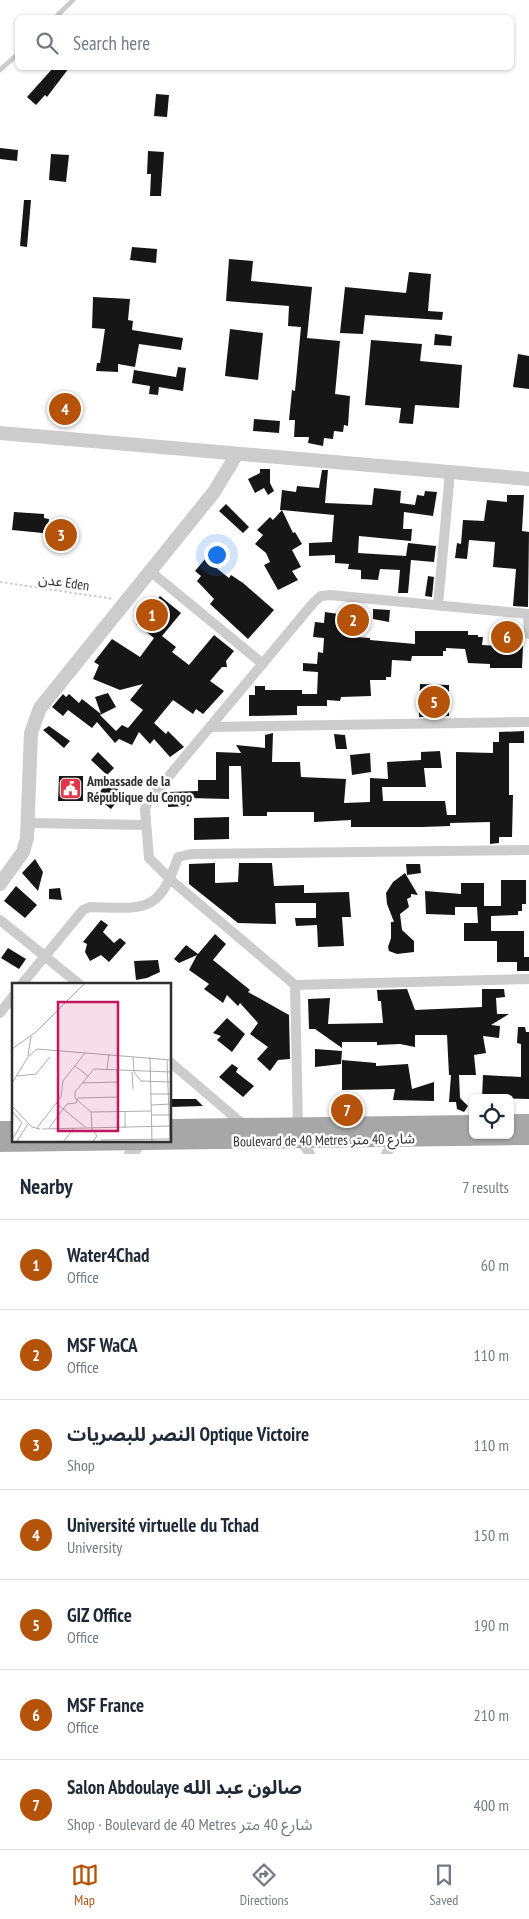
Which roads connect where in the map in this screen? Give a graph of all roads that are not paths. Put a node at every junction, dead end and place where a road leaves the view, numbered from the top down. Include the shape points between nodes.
1 (73, 0) edge
2 (58, 15) edge
3 (15, 57) edge
4 (0, 70) edge
5 (0, 432) edge
6 (237, 454) junction
7 (450, 472) junction
8 (529, 479) edge
9 (150, 571) junction
10 (438, 605) junction
11 (529, 614) edge
12 (529, 634) edge
13 (263, 664) junction
14 (529, 722) edge
15 (210, 727) junction
16 (29, 823) junction
17 (146, 825) junction
18 (529, 850) edge
19 (171, 880) junction
20 (0, 884) edge
21 (0, 920) edge
22 (45, 955) junction
23 (529, 978) edge
24 (23, 983) edge
25 (78, 983) edge
26 (294, 985) junction
27 (12, 998) edge
28 (0, 1013) edge
29 (171, 1063) edge
30 (514, 1122) edge
31 (529, 1122) edge
32 (469, 1123) edge
33 (245, 1126) junction
34 (171, 1127) edge
35 (399, 1132) junction
36 (299, 1134) junction
37 (529, 1136) edge
38 (0, 1144) edge
39 (142, 1147) edge
40 (310, 1154) edge
41 (386, 1154) edge

1 - 2 lane
3 - 4 lane
5 - 6 street
6 - 7 street
6 - 9 street via 214,492
7 - 8 street
7 - 10 street
9 - 13 street
9 - 16 street via 34,720
10 - 11 street
10 - 13 street via 321,596
11 - 12 street
13 - 15 street
14 - 15 street
15 - 17 street via 149,800
16 - 17 street
16 - 20 street via 23,852
17 - 19 street via 149,858
18 - 19 street via 191,854 178,857
19 - 22 street via 155,902 137,908 90,907 83,910
19 - 26 street
21 - 22 street
22 - 24 street
22 - 25 street
23 - 26 street
26 - 36 street
27 - 28 street
29 - 33 street
30 - 31 main road
32 - 35 main road, Boulevard de 40 Metres شارع 40 متر
33 - 34 main road, Boulevard de 40 Metres شارع 40 متر
33 - 36 main road, Boulevard de 40 Metres شارع 40 متر
35 - 36 main road, Boulevard de 40 Metres شارع 40 متر
35 - 37 main road, Boulevard de 40 Metres شارع 40 متر
35 - 41 street
36 - 39 main road, Boulevard de 40 Metres شارع 40 متر
36 - 40 street
38 - 39 main road, Boulevard de 40 Metres شارع 40 متر

